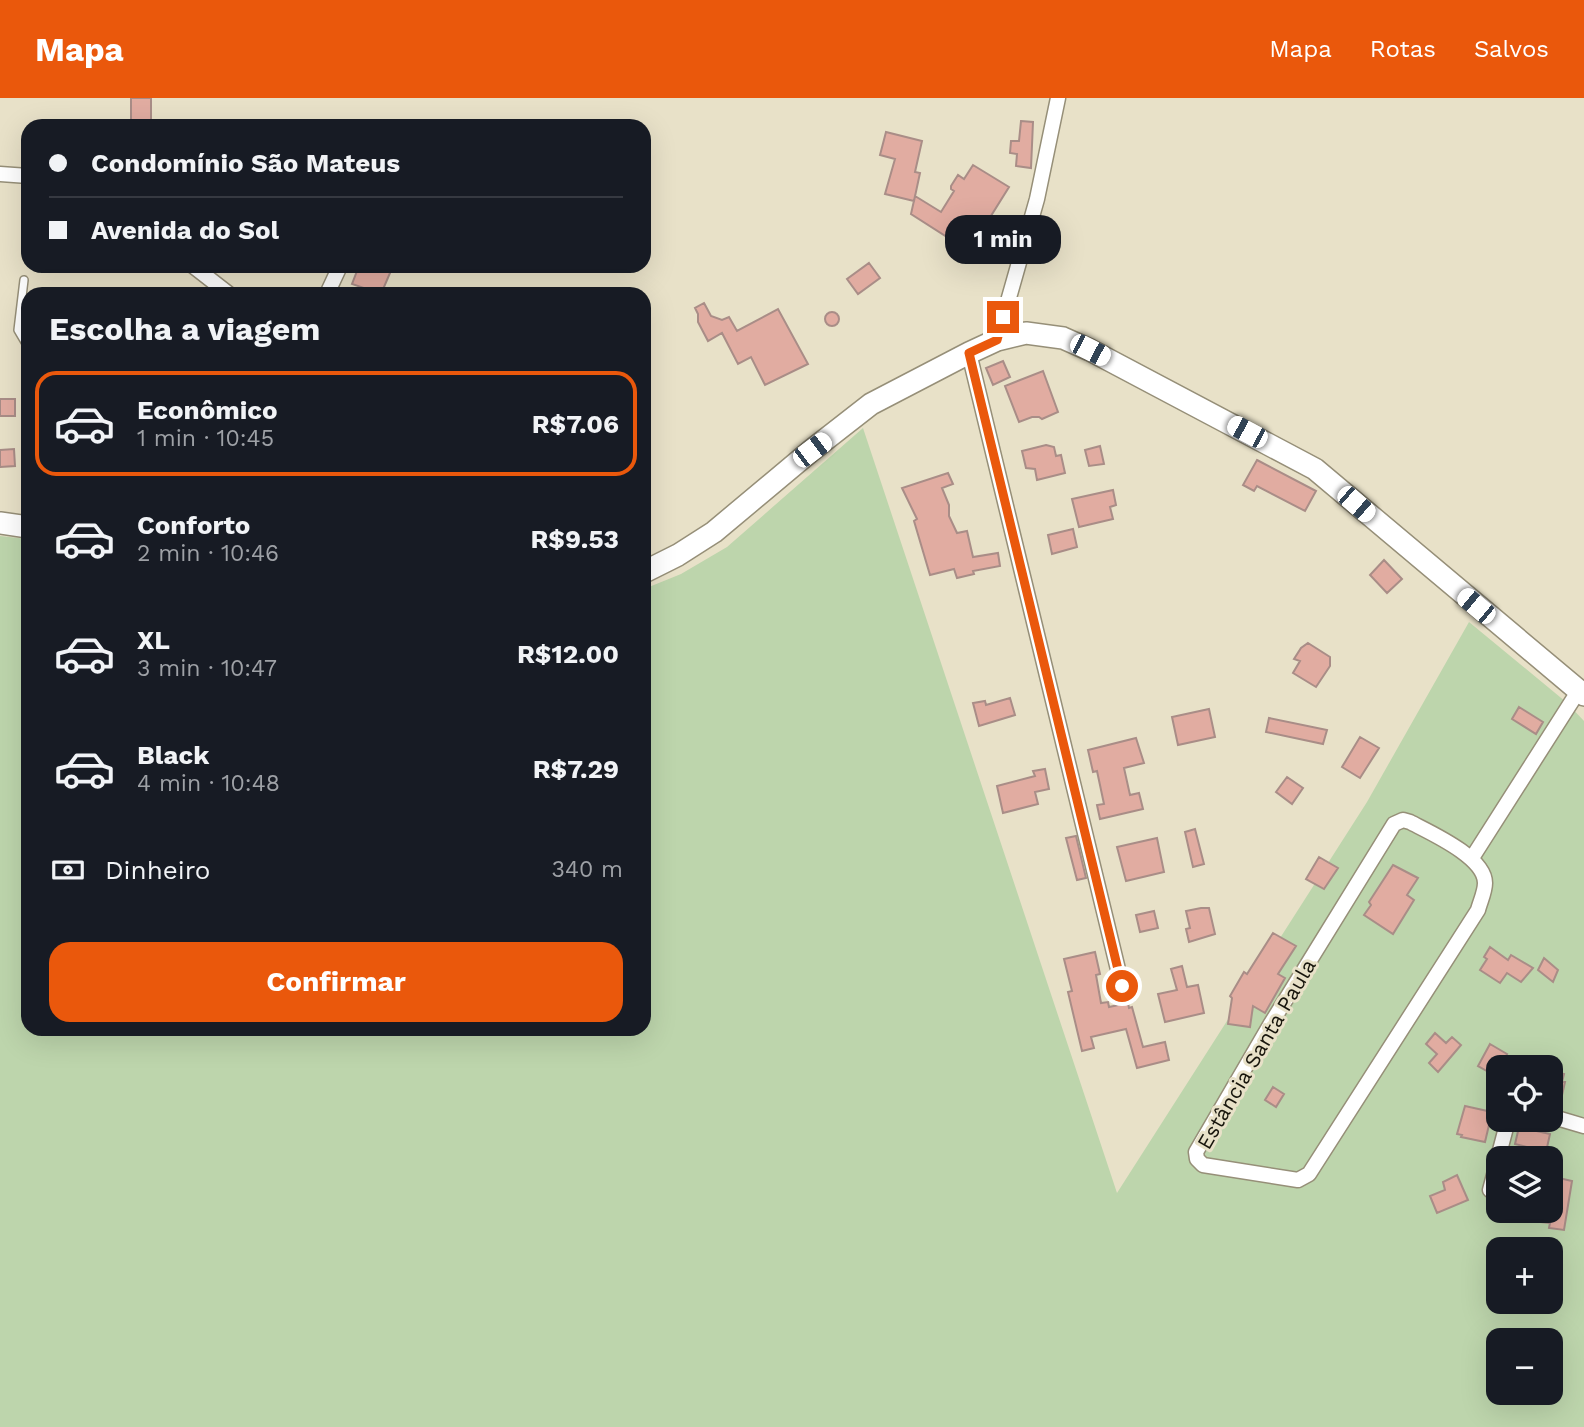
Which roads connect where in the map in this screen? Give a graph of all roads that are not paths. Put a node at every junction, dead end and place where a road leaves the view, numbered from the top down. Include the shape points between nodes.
1 (1058, 98) edge
2 (0, 174) edge
3 (21, 176) edge
4 (203, 273) edge
5 (24, 280) dead end
6 (23, 287) edge
7 (220, 287) edge
8 (21, 305) edge
9 (21, 335) edge
10 (997, 340) junction
11 (969, 353) junction
12 (0, 523) edge
13 (21, 526) edge
14 (651, 568) edge
15 (1582, 693) edge
16 (1472, 858) junction
17 (1122, 986) dead end
18 (1563, 1120) edge
19 (1584, 1126) edge

1 - 10 street via 1037,199
2 - 3 street
4 - 7 street
5 - 6 lane
8 - 9 lane
10 - 11 street
10 - 15 street via 1026,333 1063,338 1315,469
11 - 14 street via 872,404 714,532
11 - 17 street
12 - 13 street
15 - 16 street
16 - 16 street, Estância Santa Paula via 1485,884 1478,910 1309,1174 1298,1180 1203,1166 1196,1152 1394,824 1410,822
18 - 19 street

